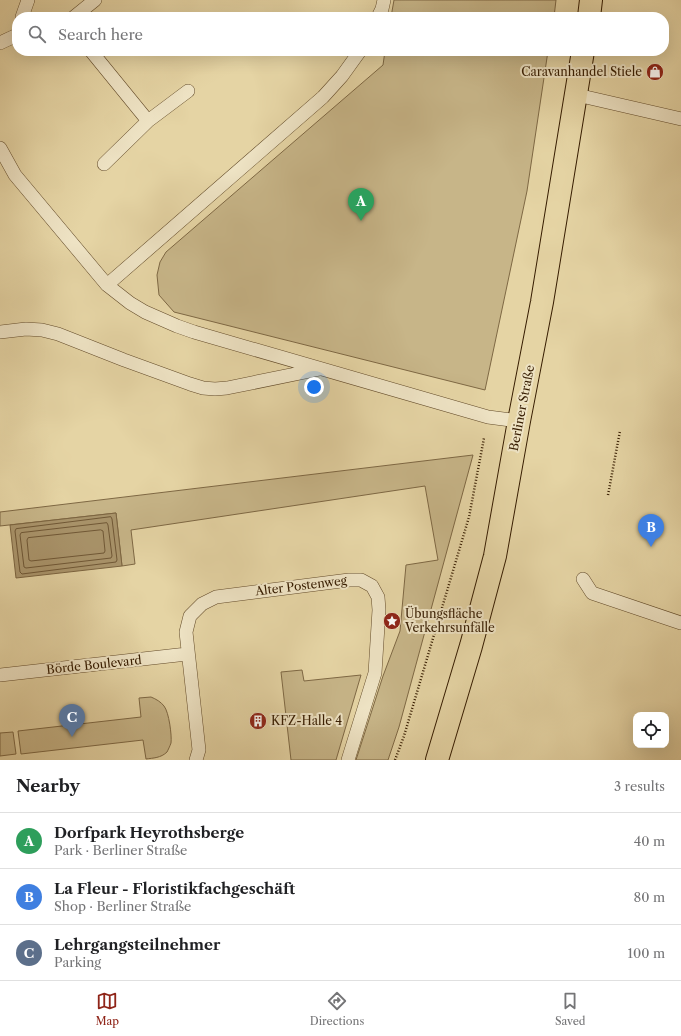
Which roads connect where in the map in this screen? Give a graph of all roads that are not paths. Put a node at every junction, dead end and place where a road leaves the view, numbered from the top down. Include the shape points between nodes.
1 (28, 0) edge
2 (95, 0) edge
3 (384, 0) edge
4 (591, 0) edge
5 (24, 12) edge
6 (80, 12) edge
7 (380, 12) edge
8 (590, 12) edge
9 (12, 37) edge
10 (0, 43) edge
11 (95, 56) edge
12 (356, 56) edge
13 (583, 56) edge
14 (188, 91) dead end
15 (577, 95) junction
16 (681, 119) edge
17 (148, 121) junction
18 (0, 148) edge
19 (104, 164) dead end
20 (107, 285) junction
21 (0, 332) edge
22 (322, 368) junction
23 (519, 421) junction
24 (583, 579) dead end
25 (681, 623) edge
26 (188, 654) junction
27 (0, 675) edge
28 (198, 755) edge
29 (348, 760) edge
30 (437, 760) edge

1 - 5 lane
2 - 6 lane
3 - 7 lane
4 - 8 main road
9 - 10 lane
11 - 17 lane
12 - 20 lane via 323,97
13 - 15 main road, Berliner Straße
14 - 17 lane
15 - 16 lane
15 - 23 main road, Berliner Straße
17 - 19 lane
18 - 20 lane via 15,175
20 - 22 lane via 145,312 177,326
21 - 22 lane via 26,329 58,334 203,388 227,388
22 - 23 lane via 488,417
23 - 30 main road, Berliner Straße via 495,556
24 - 25 lane via 592,594
26 - 27 lane, Börde Boulevard
26 - 28 lane, Alter Postenweg
26 - 29 lane, Alter Postenweg via 186,632 190,616 202,604 216,597 349,580 361,580 372,586 378,597 379,610 375,673

